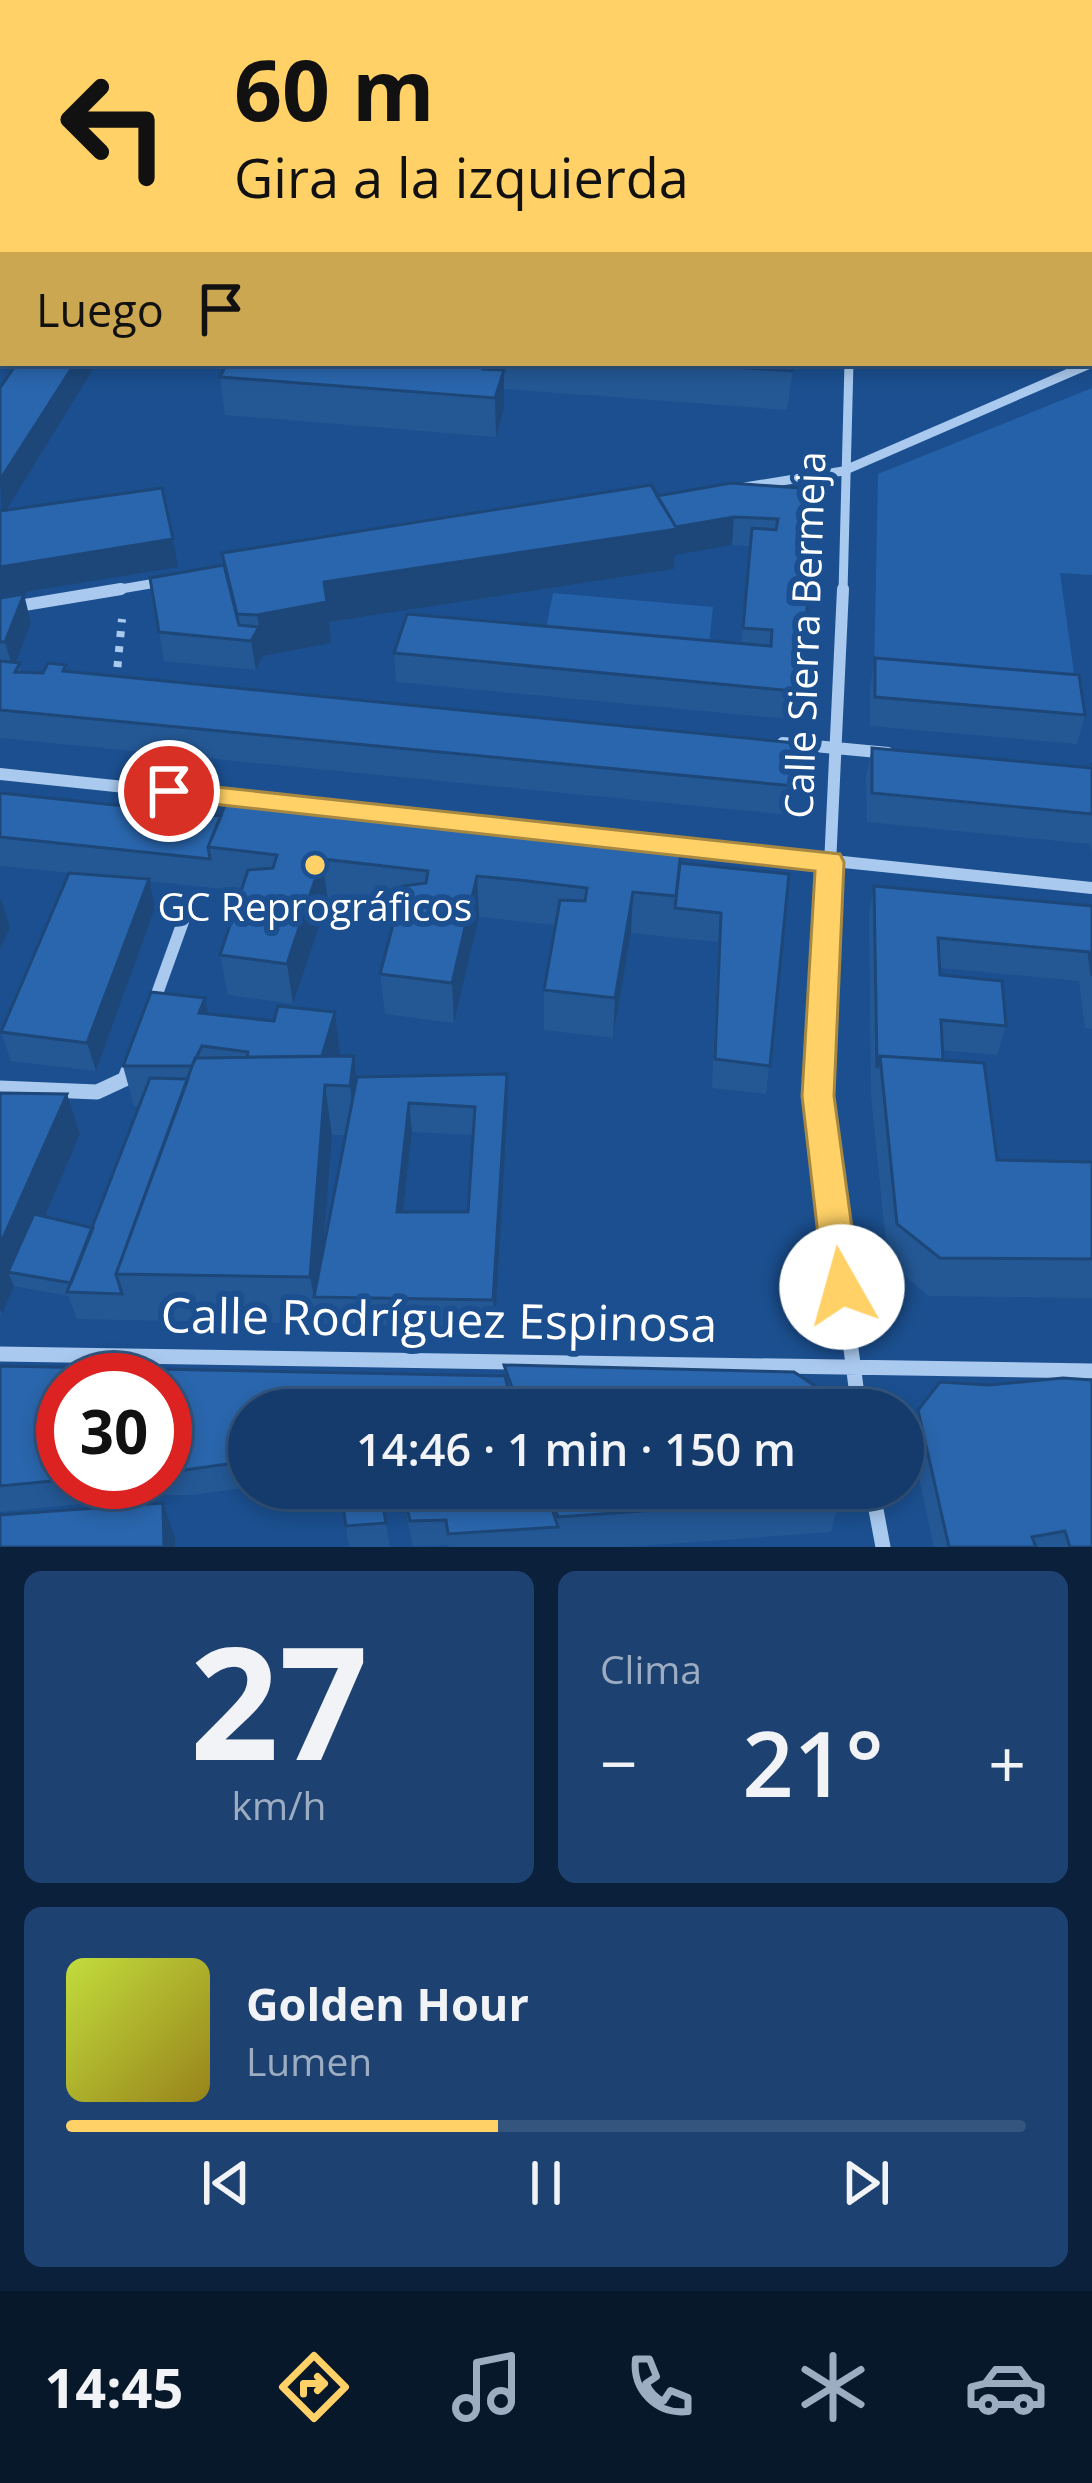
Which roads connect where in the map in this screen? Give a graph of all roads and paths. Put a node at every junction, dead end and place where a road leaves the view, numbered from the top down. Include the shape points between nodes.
1 (848, 366) edge
2 (1085, 366) edge
3 (842, 471) junction
4 (727, 490) edge
5 (171, 580) edge
6 (124, 588) junction
7 (0, 609) edge
8 (116, 684) edge
9 (769, 741) edge
10 (839, 748) junction
11 (906, 754) edge
12 (0, 774) edge
13 (830, 862) junction
14 (1092, 888) edge
15 (189, 904) dead end
16 (149, 1014) edge
17 (134, 1057) edge
18 (0, 1088) edge
19 (0, 1354) edge
20 (851, 1364) junction
21 (1092, 1371) edge
22 (855, 1389) edge
23 (876, 1509) edge
24 (883, 1547) edge

1 - 3 street, Calle Sierra Bermeja
2 - 3 street
3 - 4 street
3 - 10 street, Calle Sierra Bermeja
5 - 6 street
6 - 7 street
6 - 8 path
9 - 10 street
10 - 11 street
10 - 13 street, Calle Sierra Bermeja
12 - 13 street
13 - 14 street
13 - 20 street, Calle Sierra Bermeja via 818,1096
15 - 16 street
17 - 18 street via 125,1079 97,1092
19 - 20 street, Calle Rodríguez Espinosa
20 - 21 street, Calle Rodríguez Espinosa
20 - 22 street, Calle Sierra Bermeja
23 - 24 street

